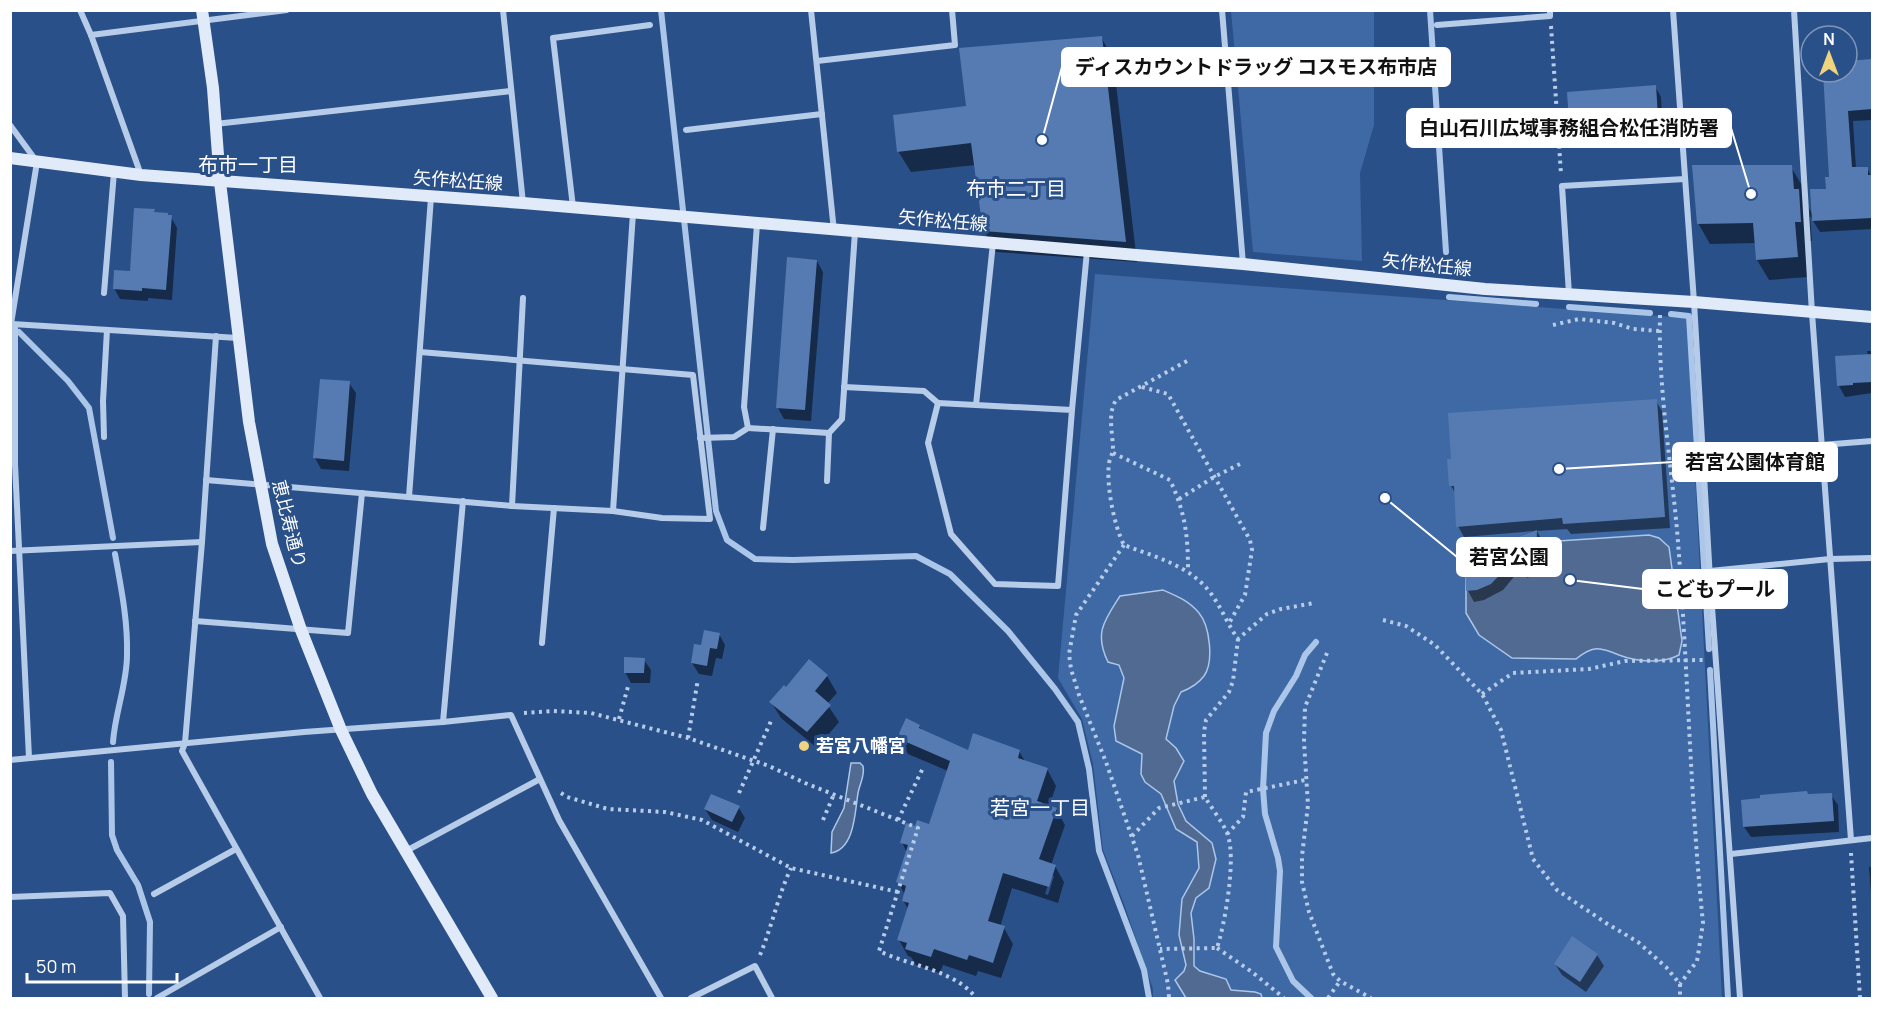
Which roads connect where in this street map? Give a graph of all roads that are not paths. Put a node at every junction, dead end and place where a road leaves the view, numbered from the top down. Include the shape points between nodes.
1 (80, 10) edge
2 (287, 10) edge
3 (503, 10) edge
4 (811, 10) edge
5 (952, 10) edge
6 (1222, 10) edge
7 (1673, 10) edge
8 (1794, 10) edge
9 (1550, 13) edge
10 (203, 16) edge
11 (650, 25) dead end
12 (1437, 25) dead end
13 (91, 35) junction
14 (817, 61) junction
15 (512, 91) junction
16 (822, 114) junction
17 (214, 124) junction
18 (10, 125) edge
19 (686, 130) dead end
20 (10, 158) edge
21 (37, 162) junction
22 (114, 172) junction
23 (141, 176) junction
24 (1685, 179) junction
25 (220, 182) junction
26 (431, 197) junction
27 (523, 203) junction
28 (573, 207) junction
29 (633, 212) junction
30 (757, 224) junction
31 (834, 231) junction
32 (855, 232) junction
33 (993, 243) junction
34 (1087, 251) junction
35 (1243, 264) junction
36 (104, 293) dead end
37 (1569, 294) junction
38 (523, 298) dead end
39 (1694, 302) junction
40 (1812, 313) junction
41 (1872, 317) edge
42 (11, 324) edge
43 (107, 330) junction
44 (216, 336) junction
45 (239, 338) junction
46 (420, 352) junction
47 (521, 360) junction
48 (623, 369) junction
49 (844, 387) junction
50 (938, 403) junction
51 (976, 405) junction
52 (1071, 410) junction
53 (748, 428) junction
54 (773, 429) junction
55 (829, 433) junction
56 (105, 436) dead end
57 (702, 438) junction
58 (1872, 441) edge
59 (1821, 446) junction
60 (13, 464) edge
61 (206, 480) junction
62 (827, 481) dead end
63 (260, 485) junction
64 (362, 493) junction
65 (409, 497) junction
66 (463, 501) junction
67 (512, 506) junction
68 (554, 507) junction
69 (613, 510) junction
70 (763, 528) dead end
71 (202, 542) junction
72 (10, 551) edge
73 (19, 551) junction
74 (1872, 558) edge
75 (1830, 559) junction
76 (1710, 571) junction
77 (195, 621) junction
78 (301, 630) junction
79 (542, 642) dead end
80 (443, 722) junction
81 (341, 730) junction
82 (185, 743) junction
83 (29, 758) junction
84 (10, 760) edge
85 (540, 778) junction
86 (1872, 838) edge
87 (1851, 840) junction
88 (237, 849) junction
89 (406, 852) junction
90 (1731, 854) junction
91 (154, 894) dead end
92 (10, 897) edge
93 (281, 927) junction
94 (125, 999) edge
95 (157, 999) edge
96 (320, 999) edge
97 (492, 999) edge
98 (661, 999) edge
99 (692, 999) edge
100 (772, 999) edge
101 (1740, 999) edge

1 - 13 street
2 - 10 street
3 - 15 street
4 - 14 street
5 - 14 street via 955,45
6 - 35 street
7 - 24 street
8 - 40 street
9 - 12 street
10 - 13 street
10 - 17 main road, 恵比寿通り
11 - 28 street via 554,38
13 - 23 street
14 - 16 street
15 - 17 street
15 - 27 street
16 - 19 street
16 - 31 street
17 - 25 main road, 恵比寿通り
18 - 21 street
20 - 21 main road, 矢作松任線
21 - 22 main road, 矢作松任線
21 - 42 street
22 - 23 main road, 矢作松任線
22 - 36 street
23 - 25 main road, 矢作松任線
24 - 37 street via 1562,186
24 - 39 street
25 - 26 main road, 矢作松任線
25 - 45 main road, 恵比寿通り
26 - 27 main road, 矢作松任線
26 - 46 street
27 - 28 main road, 矢作松任線
28 - 29 main road, 矢作松任線
29 - 30 main road, 矢作松任線
29 - 48 street
30 - 31 main road, 矢作松任線
30 - 53 street via 744,407
31 - 32 main road, 矢作松任線
32 - 33 main road, 矢作松任線
32 - 49 street
33 - 34 main road, 矢作松任線
33 - 51 street
34 - 35 main road, 矢作松任線
34 - 52 street
35 - 37 main road, 矢作松任線
37 - 39 main road, 矢作松任線
38 - 47 street
39 - 40 main road, 矢作松任線
39 - 76 street
40 - 41 main road, 矢作松任線
40 - 59 street
42 - 43 street
42 - 60 street via 15,327
43 - 44 street
43 - 56 street
44 - 45 street
44 - 61 street
45 - 63 main road, 恵比寿通り
46 - 47 street
46 - 65 street
47 - 48 street
47 - 67 street
48 - 57 street via 693,375
48 - 69 street
49 - 50 street via 924,391
49 - 55 street via 842,419
50 - 51 street
50 - 52 street via 928,443 951,534 995,585 1058,586
51 - 52 street
53 - 54 street
53 - 57 street via 734,436
54 - 55 street
54 - 70 street
55 - 62 street
57 - 69 street via 710,519 662,518
58 - 59 street
59 - 75 street
60 - 73 street
61 - 63 street
61 - 71 street
63 - 64 street
63 - 78 main road, 恵比寿通り via 272,544
64 - 65 street
64 - 78 street via 348,633
65 - 66 street
66 - 67 street
66 - 80 street
67 - 68 street
68 - 69 street
68 - 79 street
71 - 73 street
71 - 77 street
72 - 73 street
73 - 83 street
74 - 75 street
75 - 76 street
75 - 87 street
76 - 90 street
77 - 78 street
77 - 82 street
78 - 81 main road, 恵比寿通り
80 - 81 street
80 - 85 street via 511,714
81 - 82 street
81 - 89 main road, 恵比寿通り
82 - 83 street
82 - 88 street via 182,751
83 - 84 street
85 - 89 street
85 - 98 street via 559,820
86 - 87 street
87 - 90 street
88 - 91 street
88 - 93 street
89 - 97 main road, 恵比寿通り
90 - 101 street
92 - 94 street via 110,893 123,915
93 - 95 street
93 - 96 street
99 - 100 street via 755,966

